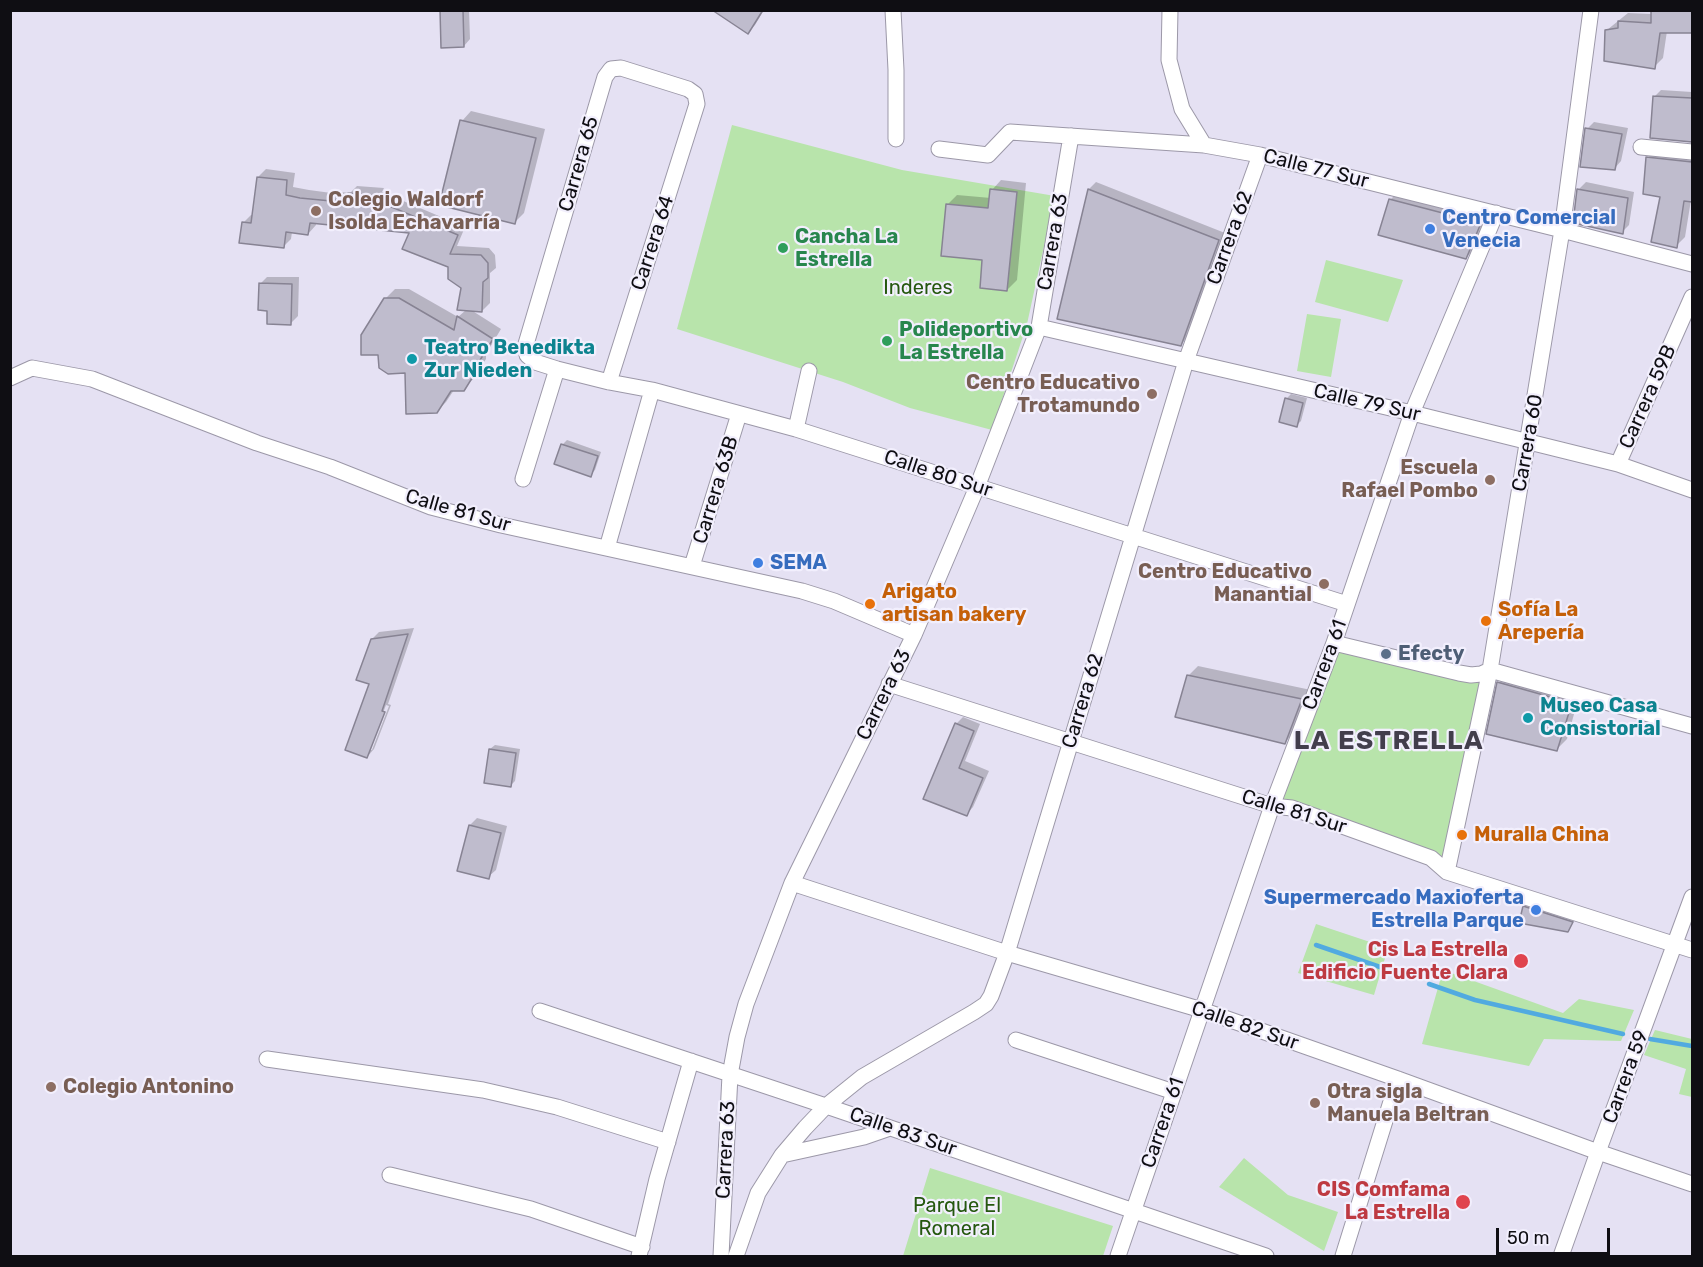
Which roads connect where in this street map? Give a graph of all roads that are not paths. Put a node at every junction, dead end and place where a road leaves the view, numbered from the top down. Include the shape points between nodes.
1 (893, 10) edge
2 (1170, 10) edge
3 (1591, 10) edge
4 (697, 104) joint
5 (1071, 136) junction
6 (896, 139) dead end
7 (1204, 145) junction
8 (1641, 147) dead end
9 (939, 149) dead end
10 (1692, 152) edge
11 (1260, 155) junction
12 (1496, 213) junction
13 (1562, 230) junction
14 (1692, 264) edge
15 (1692, 297) edge
16 (1039, 327) junction
17 (527, 355) joint
18 (1186, 361) junction
19 (557, 369) junction
20 (809, 371) dead end
21 (10, 378) edge
22 (609, 382) junction
23 (652, 390) junction
24 (1412, 413) junction
25 (739, 414) junction
26 (796, 429) junction
27 (1528, 442) junction
28 (1618, 464) junction
29 (523, 479) dead end
30 (977, 487) junction
31 (1692, 490) edge
32 (1133, 536) junction
33 (607, 548) junction
34 (692, 566) junction
35 (1347, 604) junction
36 (914, 635) junction
37 (1334, 643) junction
38 (1490, 670) junction
39 (890, 684) junction
40 (1692, 726) edge
41 (1071, 742) junction
42 (1272, 806) junction
43 (1447, 872) junction
44 (792, 884) junction
45 (1692, 897) edge
46 (1676, 944) junction
47 (1692, 950) edge
48 (1007, 953) junction
49 (1202, 1010) junction
50 (540, 1011) dead end
51 (1016, 1040) dead end
52 (267, 1059) dead end
53 (691, 1061) junction
54 (730, 1075) junction
55 (1398, 1079) junction
56 (1174, 1092) junction
57 (826, 1106) junction
58 (890, 1128) junction
59 (668, 1142) junction
60 (1598, 1152) junction
61 (782, 1155) junction
62 (390, 1176) dead end
63 (1692, 1184) edge
64 (1133, 1211) junction
65 (640, 1252) edge
66 (721, 1257) edge
67 (736, 1257) edge
68 (1118, 1257) edge
69 (1266, 1257) edge
70 (1343, 1257) edge
71 (1561, 1257) edge

1 - 6 street
2 - 7 street via 1169,60 1182,109
3 - 13 street, Carrera 60
4 - 17 street, Carrera 65 via 695,94 688,88 621,68 611,69 605,77 526,344
4 - 22 street, Carrera 64
5 - 7 street, Calle 77 Sur
5 - 9 street, Calle 77 Sur via 1010,132 988,155
5 - 16 street, Carrera 63
7 - 11 street, Calle 77 Sur
8 - 10 street
11 - 12 street, Calle 77 Sur
11 - 18 street, Carrera 62
12 - 13 street, Calle 77 Sur
12 - 24 street, Carrera 61
13 - 14 street, Calle 77 Sur
13 - 27 street, Carrera 60
15 - 28 street, Carrera 59B
16 - 18 street, Calle 79 Sur
16 - 30 street, Carrera 63
17 - 19 street, Calle 80 Sur
18 - 24 street, Calle 79 Sur
18 - 32 street, Carrera 62
19 - 22 street, Calle 80 Sur
19 - 29 street
20 - 26 street
21 - 33 street, Calle 81 Sur via 32,368 92,379 431,507
22 - 23 street, Calle 80 Sur
23 - 25 street, Calle 80 Sur
23 - 33 street
24 - 27 street, Calle 79 Sur
24 - 35 street, Carrera 61
25 - 26 street, Calle 80 Sur
25 - 34 street, Carrera 63B
26 - 30 street, Calle 80 Sur
27 - 28 street, Calle 79 Sur
27 - 38 street, Carrera 60
28 - 31 street, Calle 79 Sur
30 - 32 street, Calle 80 Sur
30 - 36 street, Carrera 63
32 - 35 street, Calle 80 Sur
32 - 41 street, Carrera 62
33 - 34 street, Calle 81 Sur
34 - 36 street, Calle 81 Sur via 834,601
35 - 37 street, Carrera 61
36 - 39 street, Carrera 63
37 - 38 street via 1465,674
37 - 42 street, Carrera 61
38 - 40 street
38 - 43 street, Carrera 60
39 - 41 street, Calle 81 Sur
39 - 44 street, Carrera 63
41 - 42 street, Calle 81 Sur
41 - 48 street, Carrera 62
42 - 43 street, Calle 81 Sur via 1292,808 1431,858
42 - 49 street, Carrera 61
43 - 46 street, Calle 81 Sur
44 - 48 street, Calle 82 Sur
44 - 54 street, Carrera 63 via 746,1004
45 - 46 street, Carrera 59
46 - 47 street, Calle 81 Sur
46 - 60 street, Carrera 59
48 - 49 street, Calle 82 Sur
48 - 57 street, Carrera 62 via 986,1004 862,1077
49 - 55 street, Calle 82 Sur
49 - 56 street, Carrera 61
50 - 53 street, Calle 83 Sur
51 - 56 street
52 - 59 street via 483,1090 557,1107
53 - 54 street, Calle 83 Sur
53 - 59 street
54 - 57 street, Calle 83 Sur
54 - 66 street, Carrera 63
55 - 60 street, Calle 82 Sur
55 - 70 street
56 - 64 street, Carrera 61
57 - 58 street, Calle 83 Sur
57 - 61 street, Carrera 62
58 - 61 street
58 - 64 street, Calle 83 Sur
59 - 65 street
60 - 63 street, Calle 82 Sur
60 - 71 street, Carrera 59
61 - 67 street, Carrera 62 via 758,1194
62 - 65 street via 531,1209
64 - 68 street, Carrera 61
64 - 69 street, Calle 83 Sur

